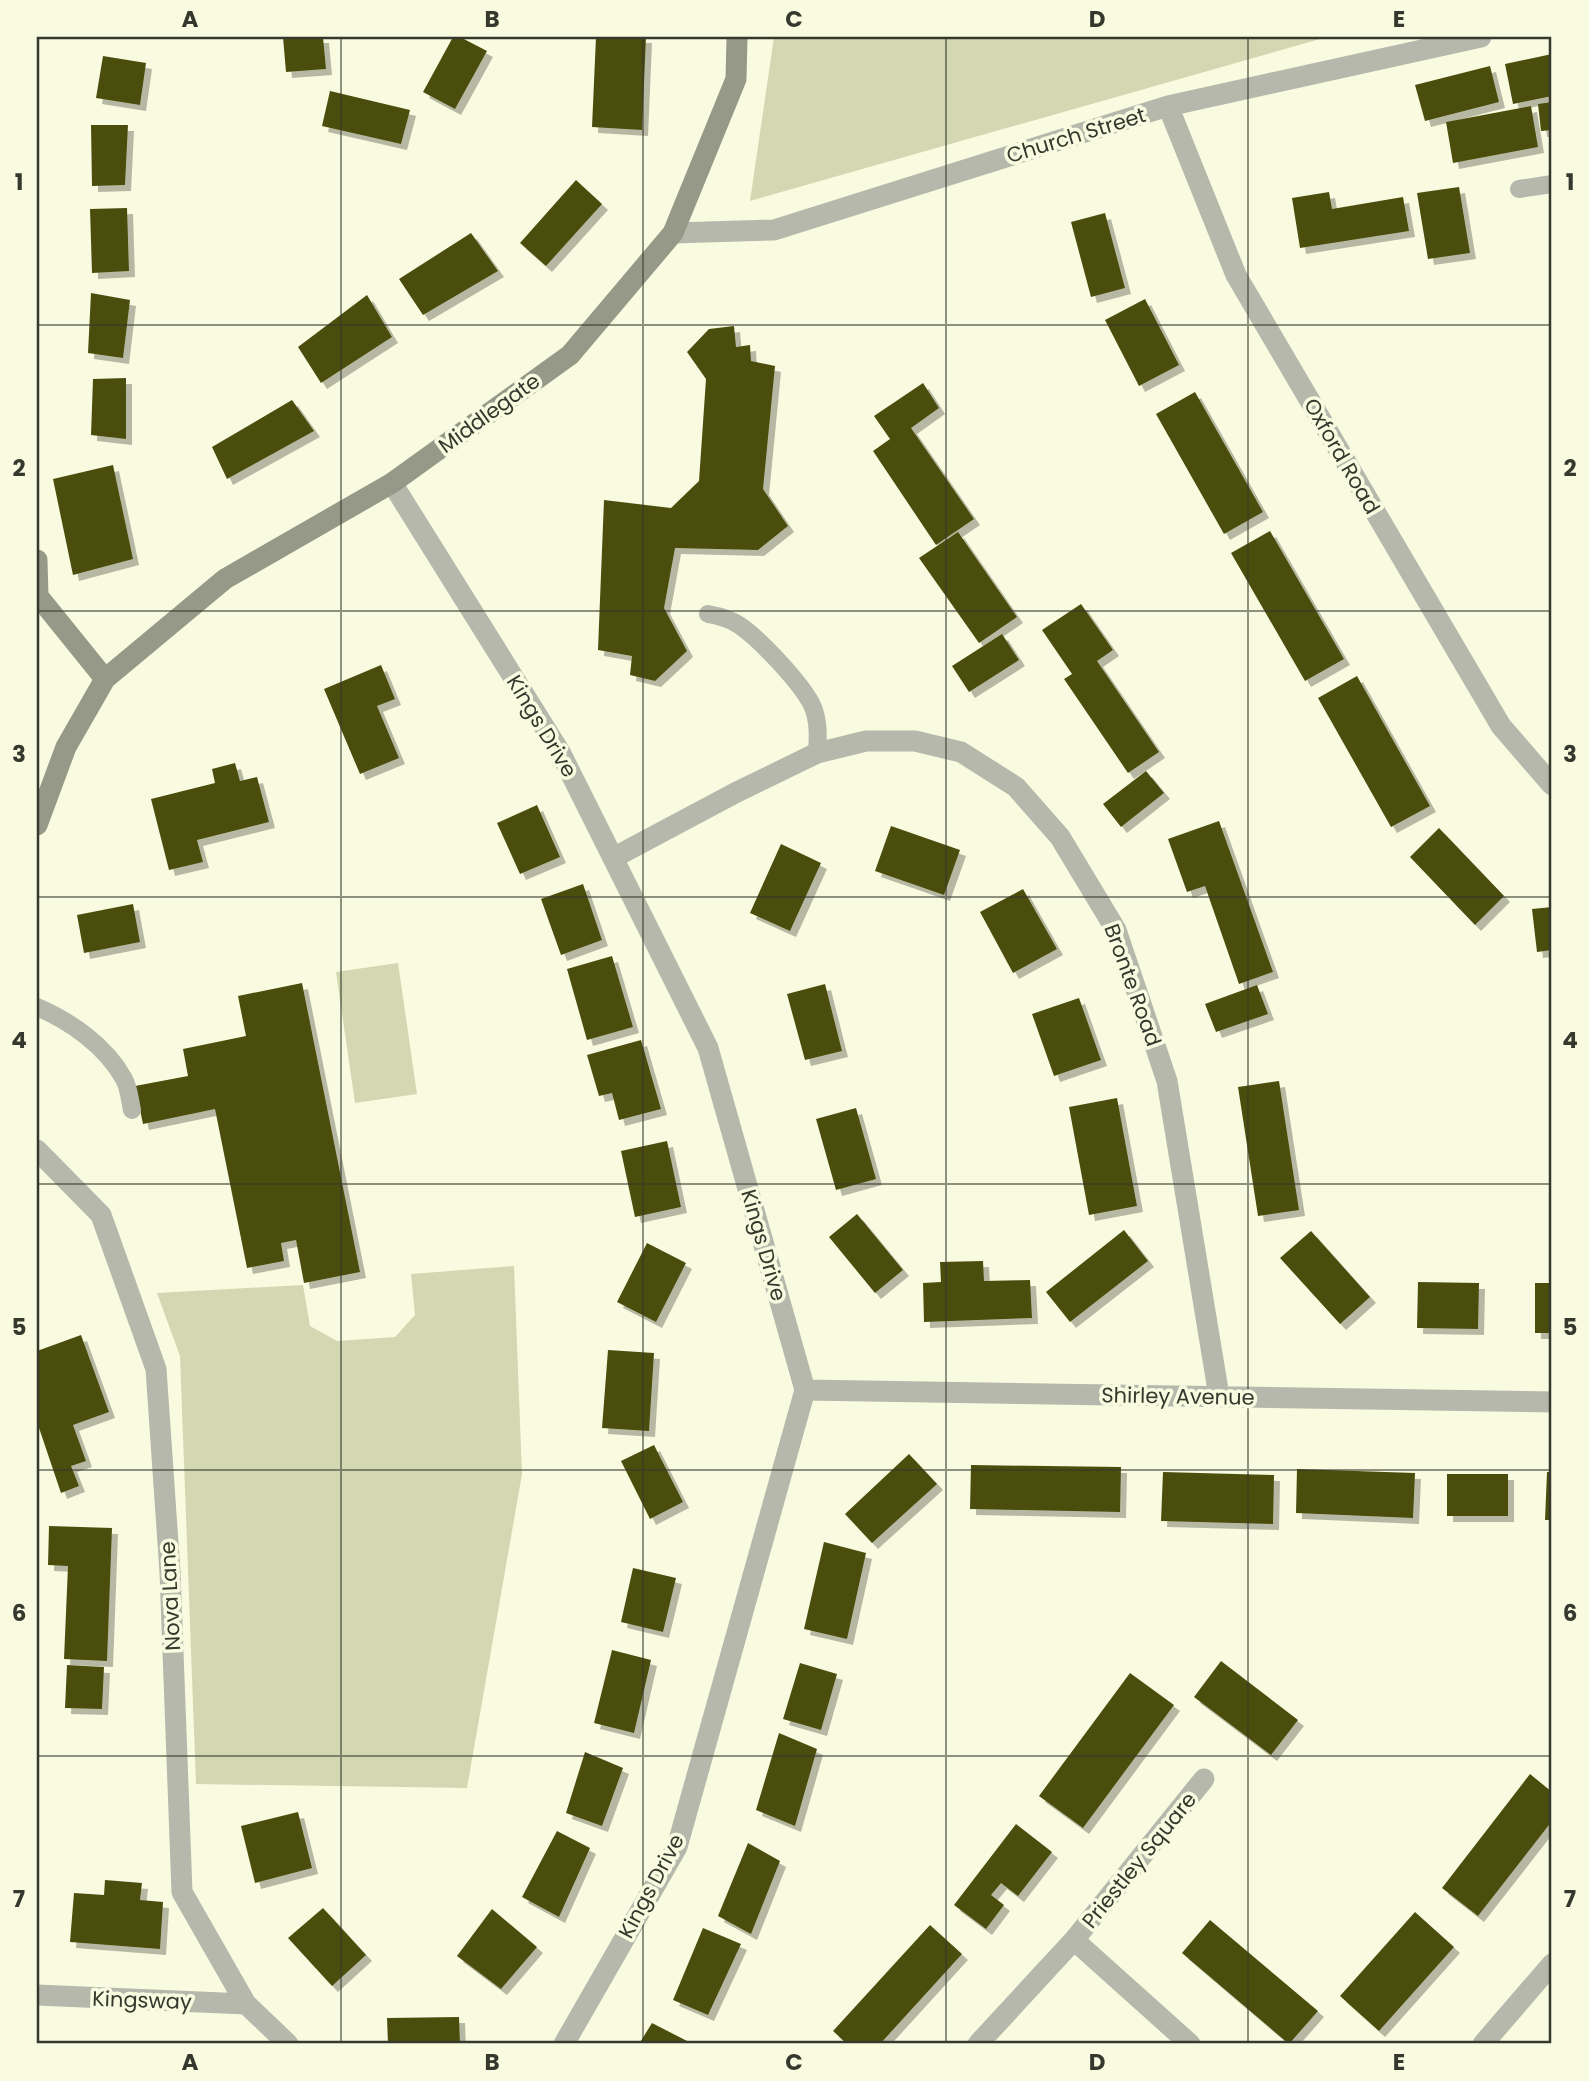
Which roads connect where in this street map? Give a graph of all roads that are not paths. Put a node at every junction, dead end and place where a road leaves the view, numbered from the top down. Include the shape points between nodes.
1 (737, 37) edge
2 (1481, 37) edge
3 (1168, 106) junction
4 (1552, 184) edge
5 (1519, 189) dead end
6 (673, 233) junction
7 (392, 483) junction
8 (37, 560) edge
9 (708, 614) dead end
10 (105, 679) junction
11 (817, 753) junction
12 (1552, 785) edge
13 (37, 825) edge
14 (613, 859) junction
15 (37, 1007) edge
16 (132, 1110) dead end
17 (37, 1150) edge
18 (804, 1390) junction
19 (1219, 1396) junction
20 (1552, 1402) edge
21 (1205, 1779) dead end
22 (1074, 1940) junction
23 (1552, 1964) edge
24 (37, 1995) edge
25 (246, 2004) junction
26 (288, 2044) edge
27 (564, 2044) edge
28 (978, 2044) edge
29 (1190, 2044) edge
30 (1483, 2044) edge

1 - 6 street, Middlegate via 736,79
2 - 3 street, Church Street
3 - 6 street, Church Street via 774,230
3 - 12 street, Oxford Road via 1236,275 1501,726
4 - 5 lane
6 - 7 street, Middlegate via 570,355
7 - 10 street, Middlegate via 225,579
7 - 14 street, Kings Drive via 560,752
8 - 10 street via 38,596
9 - 11 lane via 738,625 801,688 816,720
10 - 13 street via 66,747
11 - 14 street, Bronte Road
11 - 19 street, Bronte Road via 866,741 915,741 961,752 1016,787 1060,837 1116,930 1167,1081
14 - 18 street, Kings Drive via 708,1048
15 - 16 lane via 78,1029 105,1054 124,1080
17 - 25 street, Nova Lane via 102,1214 156,1369 170,1572 182,1892
18 - 19 street, Shirley Avenue
18 - 27 street, Kings Drive via 677,1847
19 - 20 street, Shirley Avenue
21 - 22 street, Priestley Square
22 - 28 street, Priestley Square
22 - 29 street, Priestley Square
23 - 30 street
24 - 25 street, Kingsway
25 - 26 street, Nova Lane

